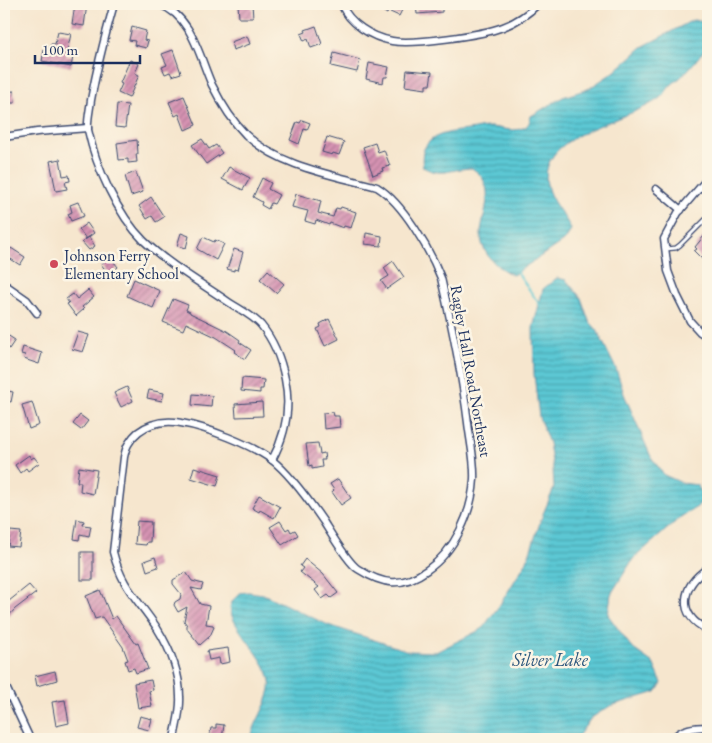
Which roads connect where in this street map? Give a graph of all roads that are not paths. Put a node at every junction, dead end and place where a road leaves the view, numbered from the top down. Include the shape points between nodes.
1 (114, 4) edge
2 (159, 4) edge
3 (341, 4) edge
4 (538, 4) edge
5 (88, 128) junction
6 (4, 137) edge
7 (708, 178) edge
8 (703, 183) junction
9 (656, 189) dead end
10 (708, 191) edge
11 (681, 210) junction
12 (708, 217) edge
13 (665, 249) junction
14 (4, 284) edge
15 (37, 313) dead end
16 (708, 337) edge
17 (272, 460) junction
18 (708, 568) edge
19 (708, 630) edge
20 (4, 683) edge
21 (708, 726) edge
22 (30, 739) edge
23 (174, 739) edge
24 (673, 739) edge

1 - 5 street via 98,60
2 - 17 street, Ragley Hall Road Northeast via 178,15 187,28 220,101 247,136 297,164 377,186 388,194 416,230 441,278 464,393 474,480 460,529 454,544 445,554 421,575 402,582 385,583 355,568 313,506
3 - 4 street via 367,33 392,41 409,41 456,37 501,28
5 - 6 street
5 - 17 street via 108,188 124,218 159,254 259,323 274,343 282,362 288,412
7 - 8 street
8 - 10 lane
8 - 11 street
9 - 11 street
11 - 13 street via 664,239
12 - 13 lane via 680,246
13 - 16 street via 668,271 677,295 690,320
14 - 15 street via 28,300
17 - 23 street, Ragley Hall Road Northeast via 223,436 170,421 138,432 124,457 113,552 123,582 156,627 172,657 181,699
18 - 19 street via 692,584 684,602 692,620
20 - 22 street
21 - 24 street via 682,731

